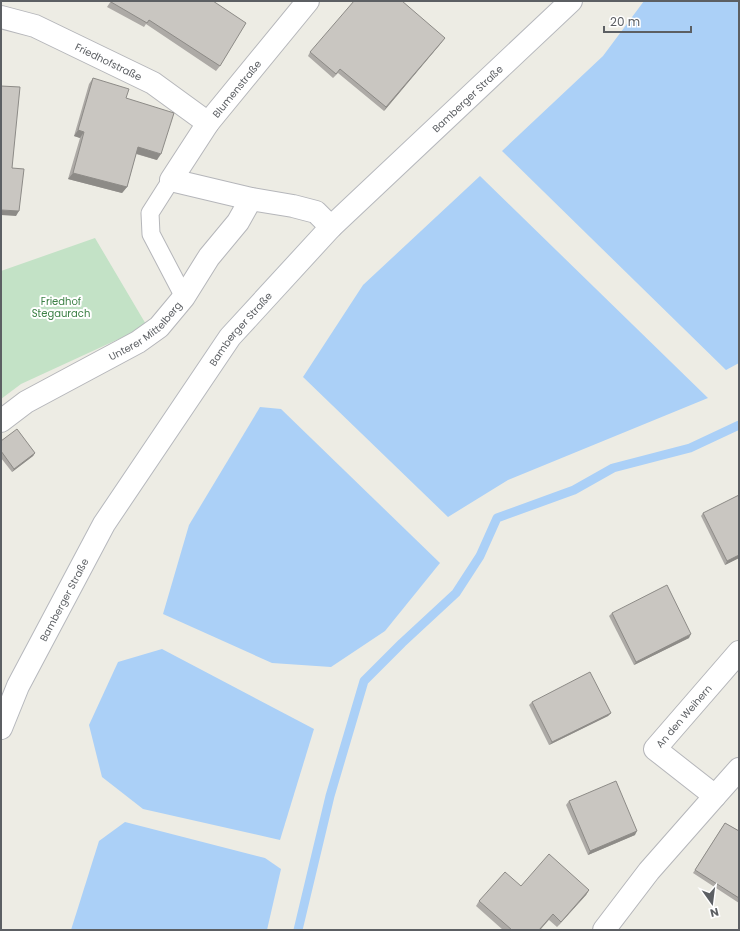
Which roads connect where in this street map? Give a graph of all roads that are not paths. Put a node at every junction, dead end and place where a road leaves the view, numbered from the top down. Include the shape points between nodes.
1 (308, 1) edge
2 (572, 1) edge
3 (1, 17) edge
4 (208, 124) junction
5 (171, 180) junction
6 (251, 199) junction
7 (331, 227) junction
8 (184, 297) junction
9 (1, 421) edge
10 (736, 661) edge
11 (1, 728) edge
12 (739, 769) edge
13 (715, 796) junction
14 (604, 930) edge

1 - 4 street, Blumenstraße
2 - 7 street, Bamberger Straße
3 - 4 street, Friedhofstraße via 35,26 153,83
4 - 5 street, Blumenstraße
5 - 6 street
5 - 8 lane via 150,213 151,234
6 - 7 street via 316,212
6 - 8 street, Unterer Mittelberg via 238,222 209,257
7 - 11 street, Bamberger Straße via 230,338 104,524 18,686
8 - 9 street, Unterer Mittelberg via 159,327 138,342 26,402
10 - 13 street, An den Weihern via 655,749
12 - 13 street
13 - 14 street via 649,871

